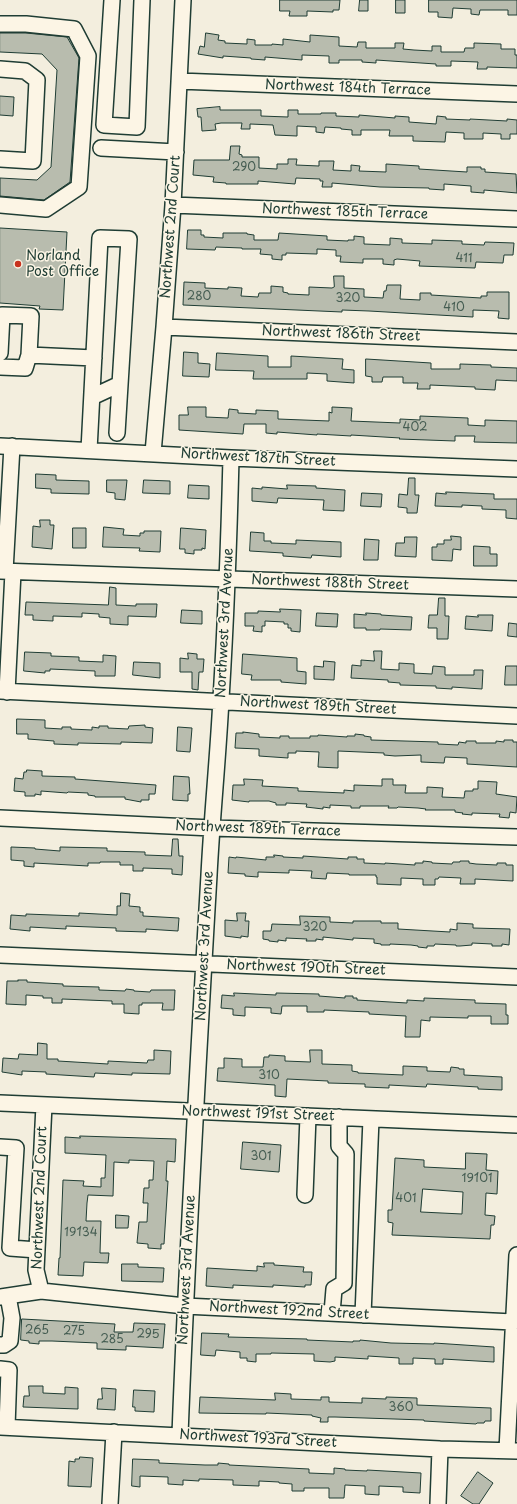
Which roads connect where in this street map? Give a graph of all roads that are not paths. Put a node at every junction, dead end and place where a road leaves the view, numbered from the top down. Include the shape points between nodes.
1 (112, 0) edge
2 (142, 0) edge
3 (184, 0) edge
4 (0, 24) edge
5 (0, 69) edge
6 (178, 81) junction
7 (517, 94) edge
8 (101, 148) dead end
9 (176, 152) junction
10 (0, 159) edge
11 (0, 205) edge
12 (173, 205) junction
13 (517, 219) edge
14 (164, 327) junction
15 (517, 342) edge
16 (0, 353) edge
17 (29, 355) junction
18 (94, 358) junction
19 (0, 367) edge
20 (120, 384) junction
21 (92, 397) junction
22 (117, 433) dead end
23 (6, 446) edge
24 (89, 450) junction
25 (152, 453) junction
26 (231, 458) junction
27 (517, 469) edge
28 (3, 542) edge
29 (6, 572) edge
30 (227, 580) junction
31 (517, 589) edge
32 (4, 692) edge
33 (221, 701) junction
34 (517, 716) edge
35 (0, 818) edge
36 (212, 828) junction
37 (517, 837) edge
38 (0, 955) edge
39 (203, 964) junction
40 (517, 977) edge
41 (0, 1103) edge
42 (44, 1105) junction
43 (195, 1111) junction
44 (308, 1116) junction
45 (339, 1117) junction
46 (371, 1119) junction
47 (517, 1125) edge
48 (0, 1147) edge
49 (305, 1195) dead end
50 (5, 1248) edge
51 (37, 1250) junction
52 (517, 1255) edge
53 (344, 1283) junction
54 (364, 1284) junction
55 (41, 1291) junction
56 (4, 1296) edge
57 (185, 1306) junction
58 (332, 1313) junction
59 (363, 1315) junction
60 (6, 1318) edge
61 (513, 1322) junction
62 (0, 1345) edge
63 (0, 1369) edge
64 (3, 1427) edge
65 (114, 1432) junction
66 (180, 1435) junction
67 (440, 1449) junction
68 (512, 1450) edge
69 (110, 1504) edge
70 (438, 1504) edge

1 - 2 street via 104,125 137,127
3 - 6 street, Northwest 2nd Court
4 - 11 street via 74,29 88,56 79,187 46,209
5 - 10 street via 25,71 37,80 33,161
6 - 7 street, Northwest 184th Terrace
6 - 9 street, Northwest 2nd Court
8 - 9 street
9 - 12 street, Northwest 2nd Court
12 - 13 street, Northwest 185th Terrace
12 - 14 street, Northwest 2nd Court
14 - 15 street, Northwest 186th Street
14 - 25 street, Northwest 2nd Court
16 - 17 street via 2,315 31,316
17 - 18 street
17 - 19 street via 25,368
18 - 20 street via 100,238 129,239
18 - 21 street
20 - 21 street
20 - 22 street
21 - 24 street
23 - 24 street, Northwest 187th Street
23 - 28 street
24 - 25 street, Northwest 187th Street
25 - 26 street, Northwest 187th Street
26 - 27 street, Northwest 187th Street
26 - 30 street, Northwest 3rd Avenue
28 - 29 street
29 - 30 street, Northwest 188th Street
29 - 32 street
30 - 31 street, Northwest 188th Street
30 - 33 street, Northwest 3rd Avenue
32 - 33 street, Northwest 189th Street
33 - 34 street, Northwest 189th Street
33 - 36 street, Northwest 3rd Avenue
35 - 36 street, Northwest 189th Terrace
36 - 37 street, Northwest 189th Terrace
36 - 39 street, Northwest 3rd Avenue
38 - 39 street, Northwest 190th Street
39 - 40 street, Northwest 190th Street
39 - 43 street, Northwest 3rd Avenue
41 - 42 street, Northwest 191st Street
42 - 43 street, Northwest 191st Street
42 - 51 street, Northwest 2nd Court
43 - 44 street, Northwest 191st Street
43 - 57 street, Northwest 3rd Avenue
44 - 45 street, Northwest 191st Street
44 - 49 street
45 - 46 street, Northwest 191st Street
45 - 53 street via 339,1146 346,1154
46 - 47 street, Northwest 191st Street
46 - 54 street
48 - 50 street via 16,1148
50 - 51 street
51 - 55 street, Northwest 2nd Court via 36,1270
52 - 61 street
53 - 54 street
53 - 58 street via 334,1289
54 - 59 street
55 - 56 street, Northwest 192nd Street
55 - 57 street, Northwest 192nd Street
56 - 60 street
57 - 58 street, Northwest 192nd Street
57 - 66 street, Northwest 3rd Avenue
58 - 59 street, Northwest 192nd Street
59 - 61 street, Northwest 192nd Street
60 - 62 street via 10,1341
61 - 68 street
63 - 64 street via 9,1370
64 - 65 street, Northwest 193rd Street
65 - 66 street, Northwest 193rd Street
65 - 69 street
66 - 67 street, Northwest 193rd Street
67 - 68 street, Northwest 193rd Street
67 - 70 street

